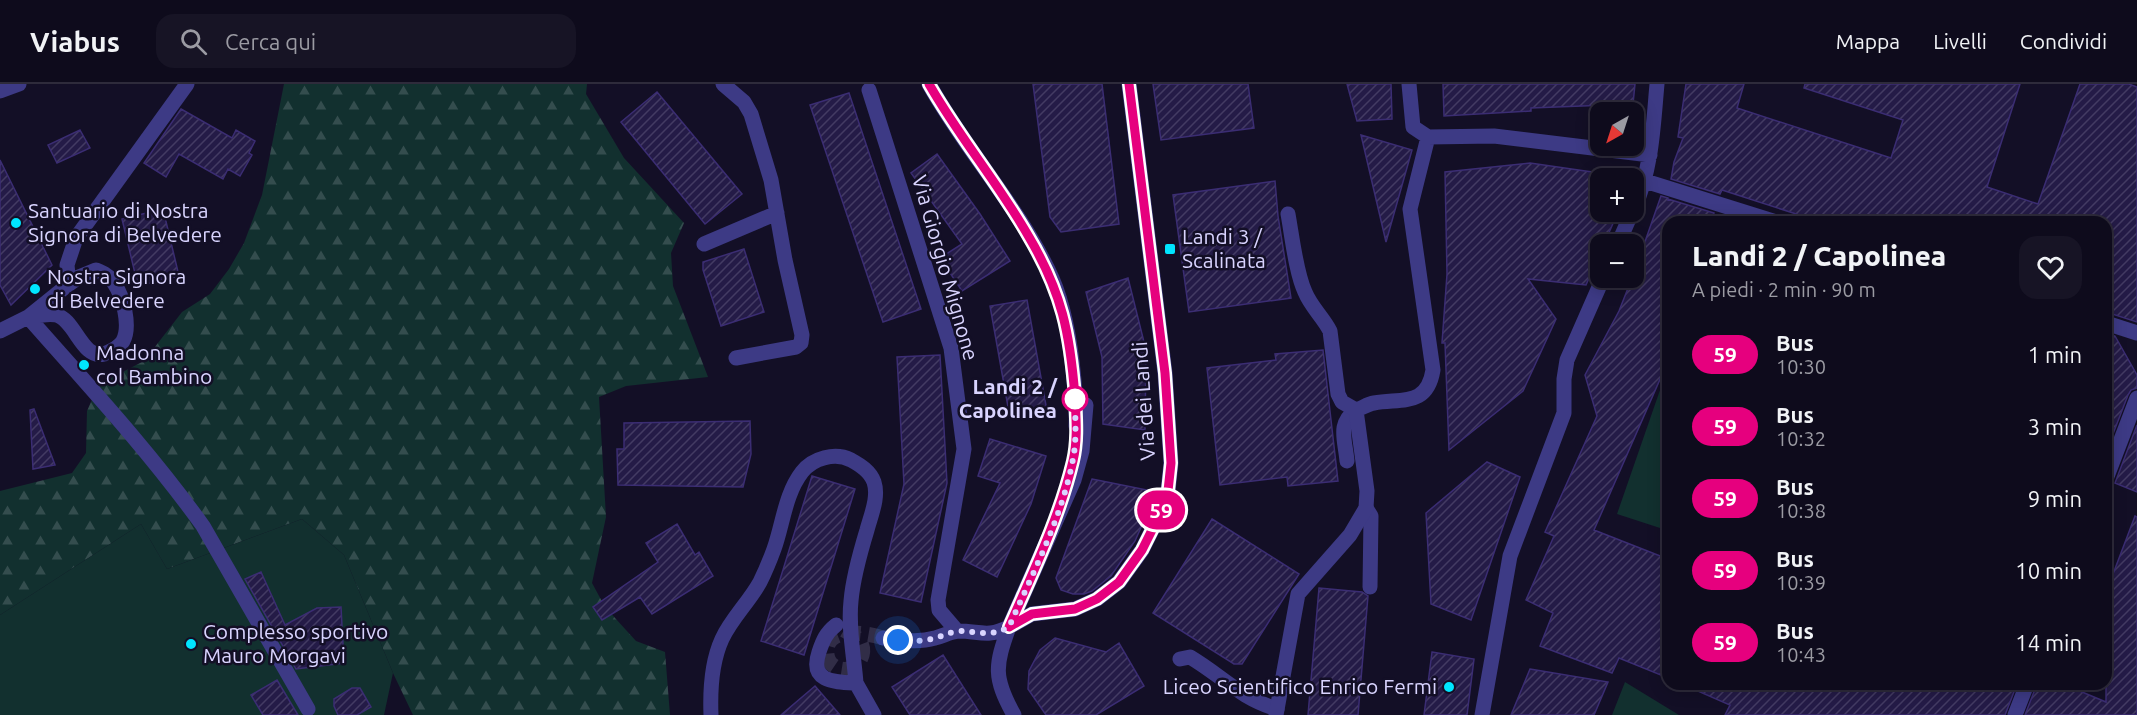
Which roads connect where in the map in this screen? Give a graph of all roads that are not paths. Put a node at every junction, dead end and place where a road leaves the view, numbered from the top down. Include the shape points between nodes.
1 (20, 84) edge
2 (188, 84) edge
3 (723, 84) edge
4 (929, 84) edge
5 (1129, 84) edge
6 (1409, 84) edge
7 (1657, 84) edge
8 (869, 90) dead end
9 (0, 91) edge
10 (1428, 137) junction
11 (1650, 155) junction
12 (1645, 182) joint
13 (777, 213) junction
14 (1288, 214) dead end
15 (1756, 216) edge
16 (704, 244) dead end
17 (69, 284) junction
18 (1599, 288) edge
19 (28, 317) junction
20 (2112, 325) edge
21 (0, 331) edge
22 (2137, 333) edge
23 (736, 358) dead end
24 (2137, 398) edge
25 (1086, 405) dead end
26 (1356, 410) junction
27 (1347, 461) dead end
28 (2112, 463) edge
29 (1366, 508) junction
30 (1056, 519) junction
31 (1370, 587) dead end
32 (836, 625) dead end
33 (1009, 627) junction
34 (957, 631) junction
35 (883, 638) tunnel mouth
36 (1180, 659) dead end
37 (856, 683) junction
38 (2025, 690) edge
39 (310, 712) edge
40 (1277, 712) edge
41 (711, 715) edge
42 (874, 715) edge
43 (1014, 715) edge
44 (1482, 715) edge
45 (2015, 715) edge

1 - 9 street
2 - 17 street via 76,238 67,265
3 - 13 street via 744,102 751,114
4 - 30 street via 1029,237 1052,278 1063,310 1072,359 1076,422 1074,458
5 - 33 street, Via dei Landi via 1165,373 1171,463 1168,491 1142,550 1119,582 1075,609 1032,614
6 - 10 street via 1413,127
7 - 11 street
8 - 34 street, Via Giorgio Mignone via 951,348 964,449 938,600 939,610
10 - 11 street via 1494,136
10 - 26 street via 1410,208 1433,370 1422,394 1409,400 1372,403
11 - 12 street
12 - 15 street
13 - 16 street
13 - 23 street via 801,343
14 - 26 street via 1303,290 1330,331 1338,394 1342,402
17 - 19 street
17 - 19 street via 96,270 116,285 126,321 125,335 116,349 100,355 92,353 64,319 56,315
18 - 44 street via 1567,360 1564,413 1510,556
19 - 21 street
19 - 39 street via 138,442 204,526
20 - 22 street
24 - 28 street
25 - 30 street via 1082,451
26 - 27 street via 1343,426
26 - 29 street
29 - 31 street via 1371,516
29 - 40 street via 1350,535 1298,594
30 - 33 street
32 - 37 street via 824,637 816,666 824,678
33 - 34 street, Via dei Landi via 984,634
33 - 43 street via 997,666 999,684
34 - 35 street via 912,642
36 - 40 street via 1190,657 1244,696
37 - 41 street via 851,599 876,496 874,482 860,465 838,457 824,458 813,462 795,484 760,583 722,639 714,665
37 - 42 street
38 - 45 street

